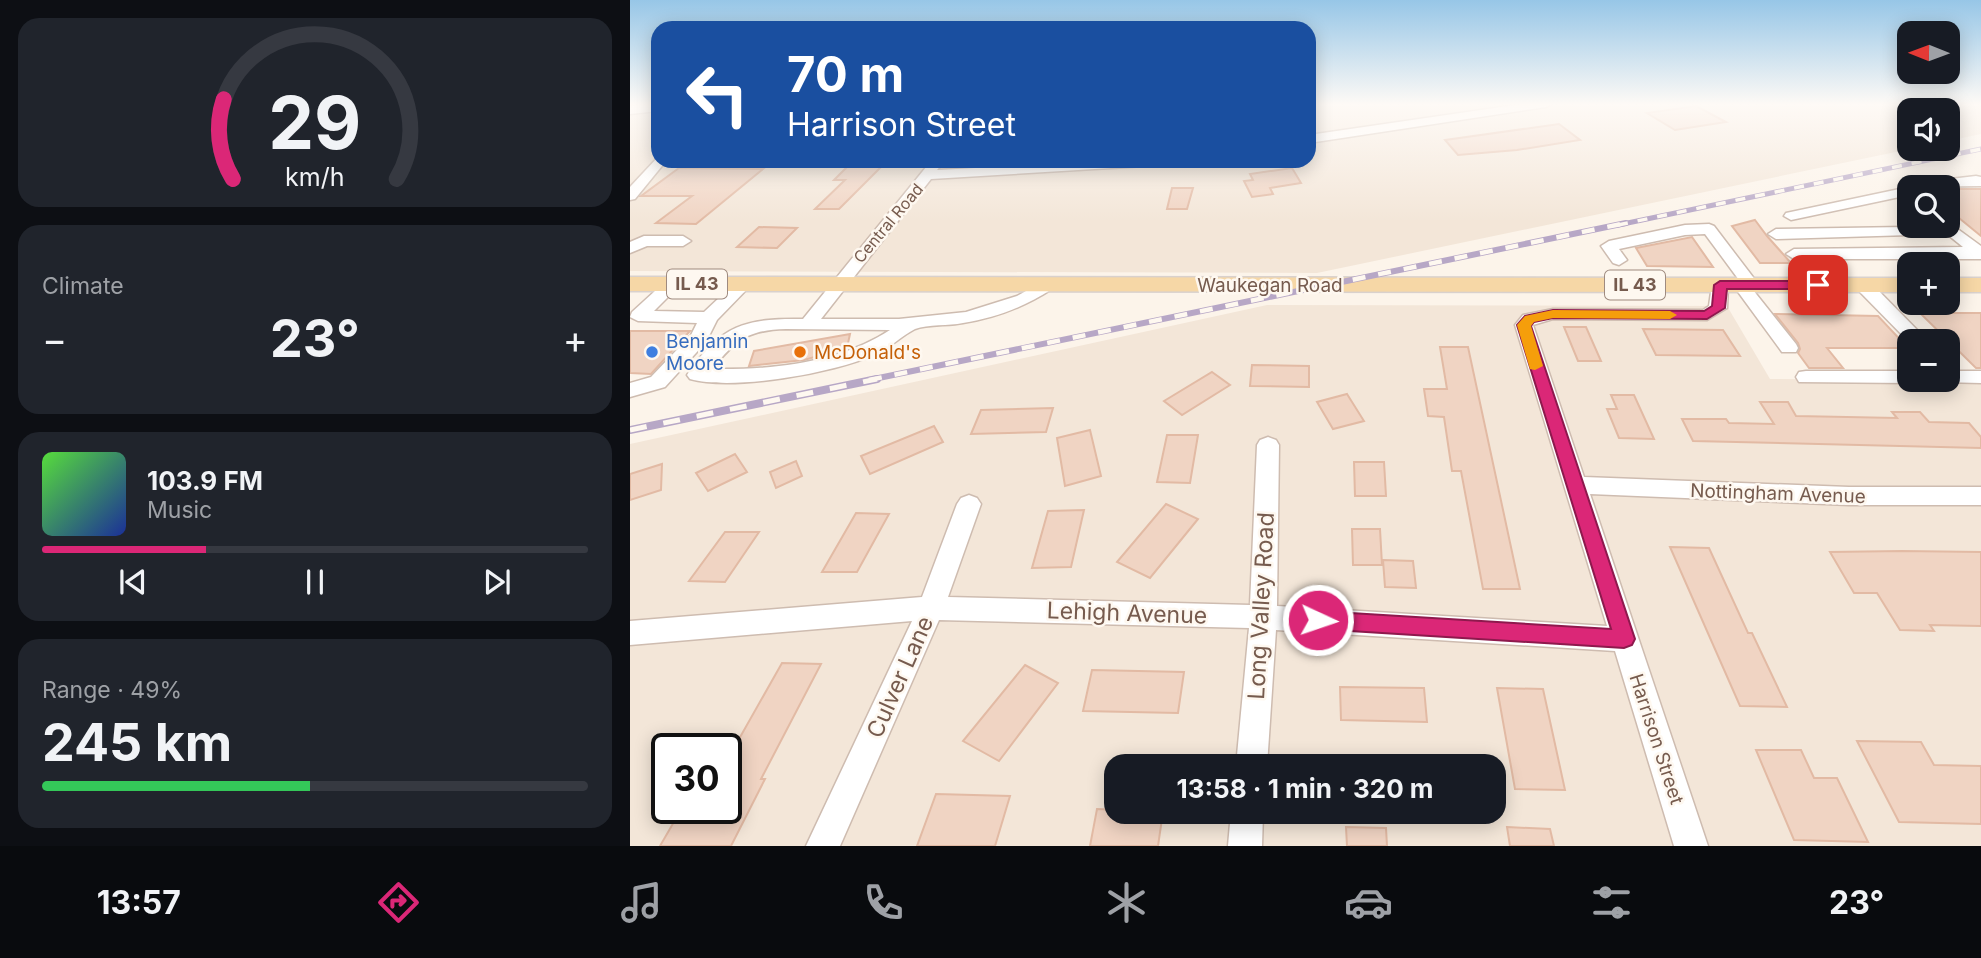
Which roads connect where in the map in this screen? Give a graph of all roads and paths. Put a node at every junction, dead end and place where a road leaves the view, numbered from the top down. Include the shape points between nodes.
1 (653, 168) edge
2 (934, 168) edge
3 (1078, 168) edge
4 (929, 175) junction
5 (1981, 182) edge
6 (1960, 183) edge
7 (1897, 195) edge
8 (630, 196) edge
9 (1868, 201) junction
10 (1791, 216) dead end
11 (1897, 225) edge
12 (1897, 232) edge
13 (1776, 233) dead end
14 (1912, 238) edge
15 (1960, 238) edge
16 (683, 241) dead end
17 (630, 248) edge
18 (1929, 252) edge
19 (1897, 253) edge
20 (1960, 253) edge
21 (1980, 253) edge
22 (1794, 254) dead end
23 (1619, 260) dead end
24 (630, 284) edge
25 (673, 284) junction
26 (744, 284) junction
27 (837, 284) junction
28 (1046, 285) junction
29 (1738, 285) junction
30 (1863, 285) junction
31 (1897, 285) edge
32 (1960, 285) edge
33 (1981, 285) edge
34 (709, 318) junction
35 (913, 323) junction
36 (808, 324) junction
37 (740, 328) junction
38 (1907, 329) edge
39 (1789, 348) dead end
40 (731, 376) junction
41 (1960, 376) edge
42 (1806, 377) dead end
43 (1897, 377) edge
44 (1981, 377) edge
45 (630, 390) edge
46 (1268, 445) dead end
47 (1574, 485) junction
48 (1981, 496) edge
49 (969, 504) dead end
50 (931, 608) junction
51 (1263, 617) junction
52 (630, 633) edge
53 (1624, 639) junction
54 (1252, 754) edge
55 (1246, 824) edge
56 (823, 846) edge
57 (1245, 846) edge
58 (1691, 846) edge

1 - 8 street
2 - 4 street, Central Road
3 - 4 street
4 - 27 street, Central Road
5 - 6 street
7 - 9 street
9 - 10 street
9 - 11 street
12 - 13 street
14 - 18 street
15 - 21 street
16 - 17 street via 644,241
19 - 22 street
20 - 21 street
23 - 29 street via 1609,246 1709,229
24 - 25 main road, Waukegan Road / IL 43
25 - 26 main road, Waukegan Road / IL 43
25 - 34 street via 638,316
26 - 27 main road, Waukegan Road / IL 43
26 - 34 street
27 - 28 main road, Waukegan Road / IL 43
27 - 36 street, Central Road
28 - 29 main road, Waukegan Road / IL 43
28 - 35 street via 1000,310
29 - 30 main road, Waukegan Road / IL 43
29 - 39 street
29 - 47 street, Harrison Street via 1707,315 1553,314 1529,319 1524,325
30 - 31 main road, Waukegan Road / IL 43
30 - 38 street
32 - 33 main road
34 - 45 street via 699,338 658,382
35 - 36 street
35 - 40 street via 864,353
36 - 37 street via 755,323
37 - 40 street
37 - 40 street via 697,375
41 - 44 street
42 - 43 street
46 - 51 street, Long Valley Road
47 - 48 street, Nottingham Avenue via 1849,496
47 - 53 street, Harrison Street
49 - 50 street, Culver Lane
50 - 51 street, Lehigh Avenue
50 - 52 street, Lehigh Avenue
50 - 56 street, Culver Lane
51 - 53 street, Lehigh Avenue
51 - 54 street, Long Valley Road
53 - 58 street, Harrison Street
55 - 57 street

